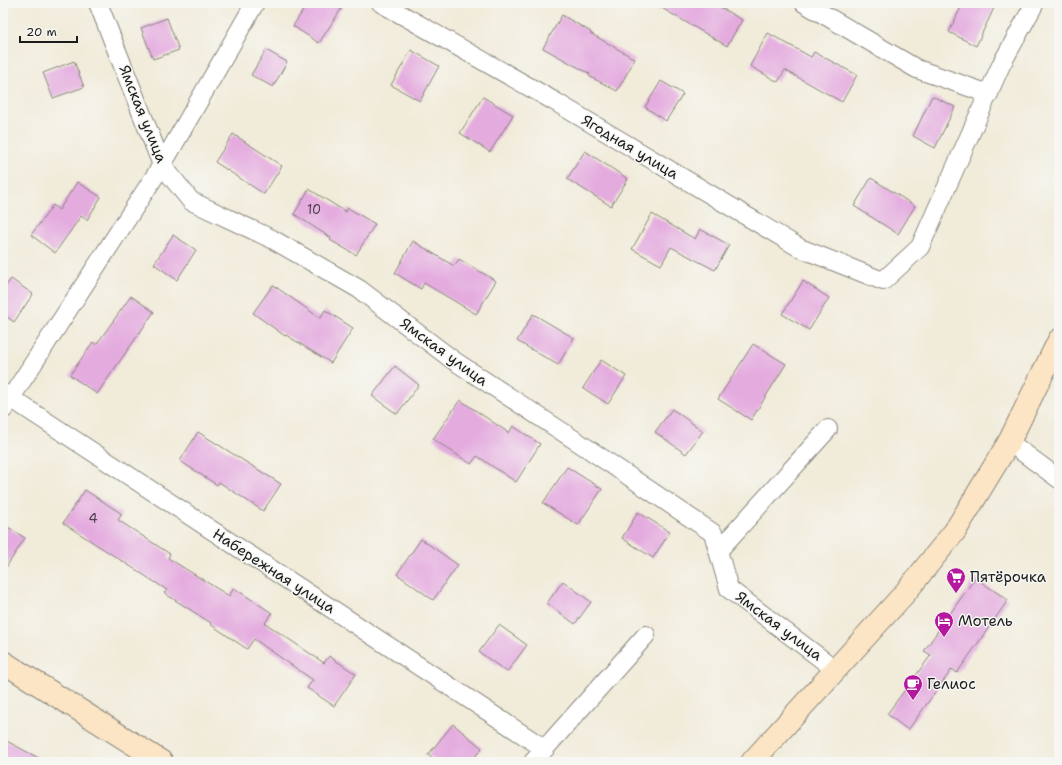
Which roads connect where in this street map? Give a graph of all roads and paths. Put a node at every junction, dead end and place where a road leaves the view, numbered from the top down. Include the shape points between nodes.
1 (98, 3) edge
2 (256, 3) edge
3 (381, 3) edge
4 (804, 3) edge
5 (1035, 3) edge
6 (989, 94) junction
7 (162, 165) junction
8 (1059, 340) edge
9 (5, 401) edge
10 (828, 429) dead end
11 (1009, 442) junction
12 (1059, 479) edge
13 (718, 551) junction
14 (646, 635) dead end
15 (3, 662) edge
16 (836, 670) junction
17 (539, 756) edge
18 (162, 762) edge
19 (752, 762) edge

1 - 7 street, Ямская улица
2 - 7 street
3 - 6 street, Ягодная улица via 800,248 883,281 920,247
4 - 6 street via 917,69
5 - 6 street via 1001,65
7 - 9 street
7 - 13 street, Ямская улица via 191,201 272,239 358,289 453,360 712,533
8 - 11 main road
9 - 17 street, Набережная улица
10 - 13 street
11 - 12 street
11 - 16 main road via 955,531 905,593
13 - 16 street, Ямская улица via 729,589
14 - 17 street
15 - 18 main road
16 - 19 main road

